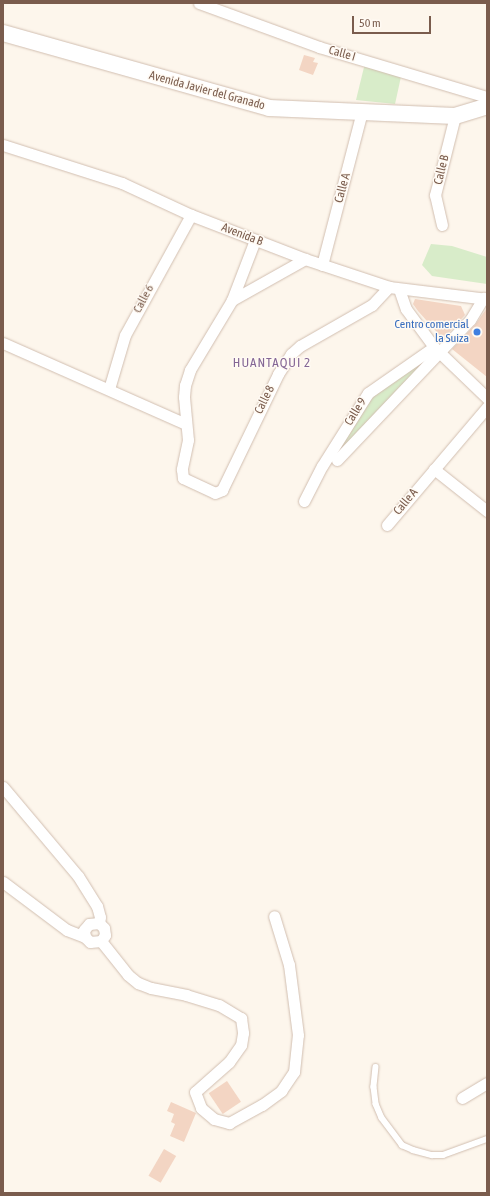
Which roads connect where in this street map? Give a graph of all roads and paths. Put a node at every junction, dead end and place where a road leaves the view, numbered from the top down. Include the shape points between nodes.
1 (199, 3) edge
2 (3, 33) edge
3 (487, 97) edge
4 (487, 106) edge
5 (362, 111) junction
6 (455, 116) junction
7 (3, 145) edge
8 (190, 215) junction
9 (442, 226) dead end
10 (255, 240) junction
11 (305, 259) junction
12 (322, 265) junction
13 (394, 288) junction
14 (485, 299) edge
15 (232, 300) junction
16 (3, 343) edge
17 (437, 350) junction
18 (109, 389) junction
19 (487, 398) edge
20 (487, 407) edge
21 (186, 424) junction
22 (337, 460) dead end
23 (434, 469) junction
24 (304, 501) dead end
25 (487, 511) edge
26 (387, 525) dead end
27 (3, 787) edge
28 (3, 882) edge
29 (274, 916) dead end
30 (99, 923) junction
31 (85, 937) junction
32 (101, 941) junction
33 (376, 1067) dead end
34 (487, 1083) edge
35 (462, 1098) dead end
36 (487, 1139) edge

1 - 3 street, Calle I via 319,47
2 - 5 street, Avenida Javier del Granado via 258,106 292,110
4 - 6 street, Avenida Javier del Granado
5 - 6 street, Avenida Javier del Granado
5 - 12 street, Calle A
6 - 9 street, Calle B via 435,195
7 - 8 street, Avenida B via 122,183
8 - 10 street, Avenida B
8 - 18 street, Calle 6 via 125,335
10 - 11 street, Avenida B
10 - 15 street
11 - 12 street, Avenida B
11 - 15 street
12 - 13 street, Avenida B
13 - 14 street, Avenida B
13 - 17 street
13 - 21 street, Calle 8 via 372,306 290,354 222,490 215,493 183,478 182,469 188,440
14 - 17 street via 470,320
15 - 21 street via 190,370 184,397
16 - 18 street
17 - 19 street
17 - 22 street
17 - 24 street, Calle 9 via 368,393 322,466
18 - 21 street
20 - 23 street, Calle A
23 - 25 street
23 - 26 street, Calle A
27 - 30 street via 78,876 97,906
28 - 31 street via 67,930
29 - 32 street via 289,965 298,1035 294,1072 281,1092 229,1123 214,1119 201,1108 195,1092 229,1062 241,1045 241,1018 219,1005 138,983 128,975
30 - 31 street via 92,922 86,927
30 - 32 street via 105,931
31 - 32 street via 90,942
33 - 36 lane via 376,1104 382,1118 402,1145 432,1155 443,1155
34 - 35 street

